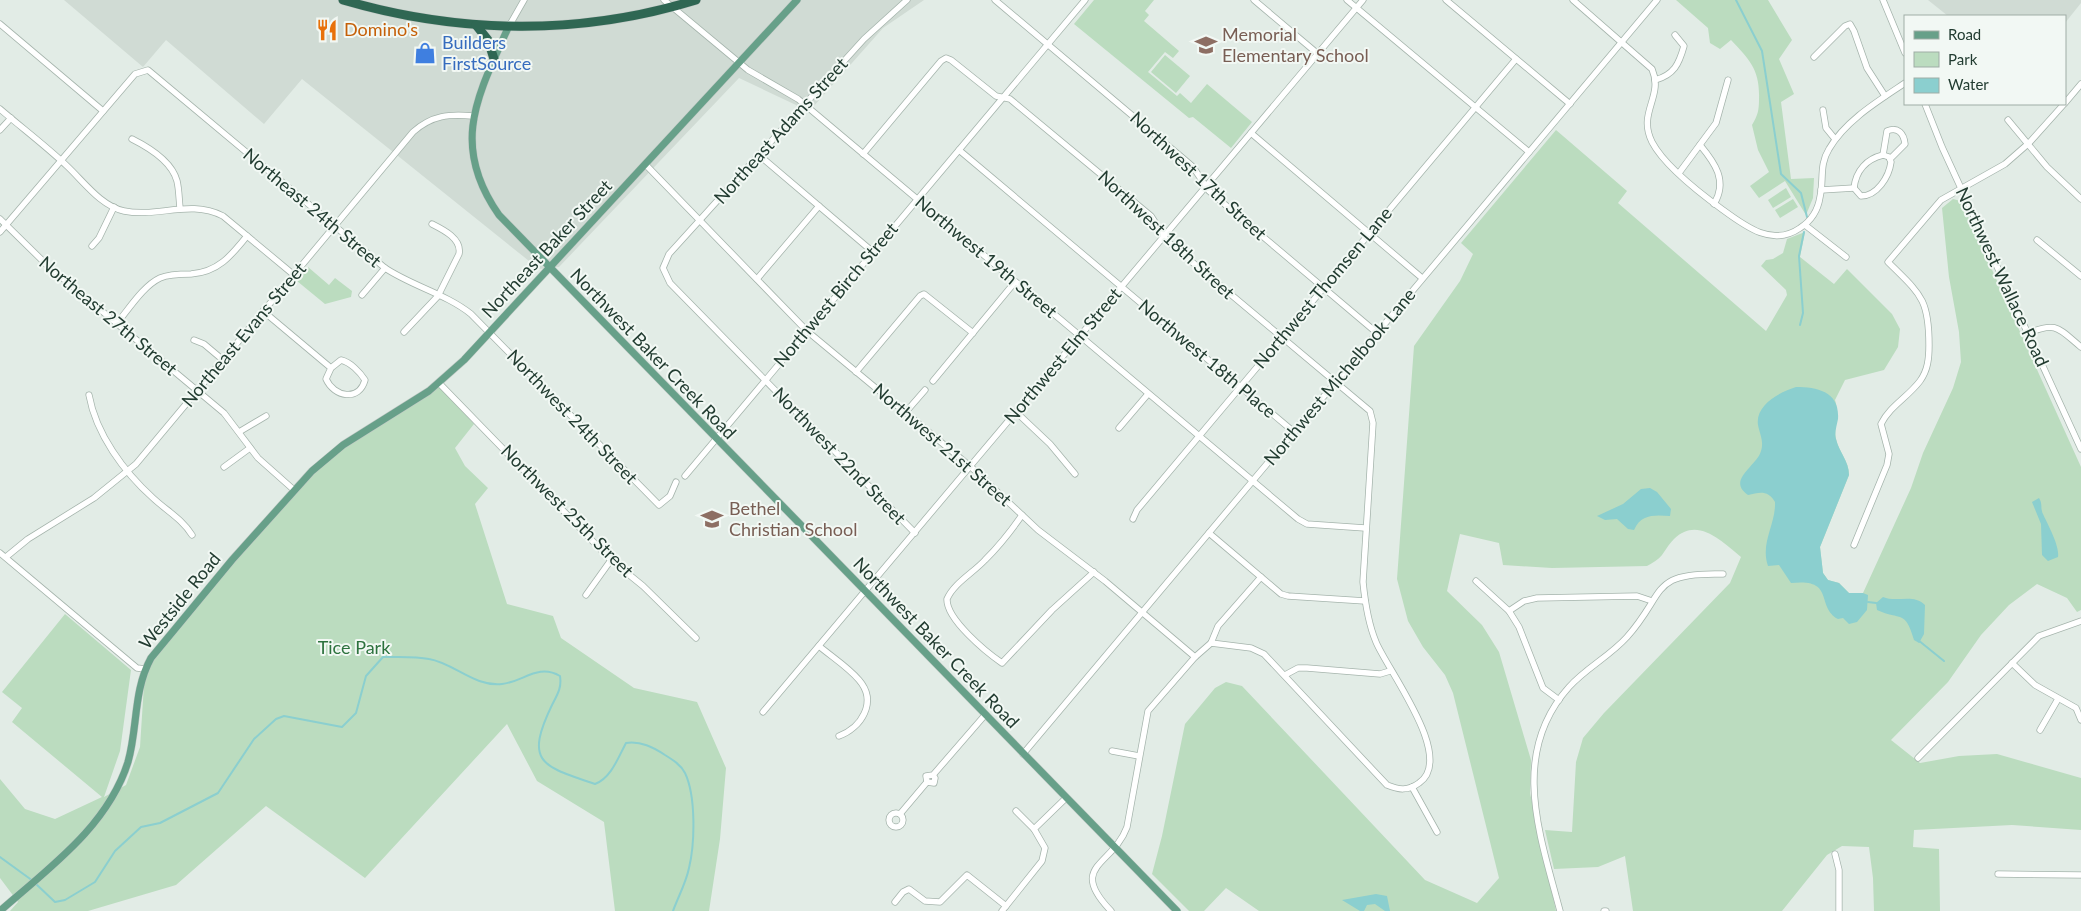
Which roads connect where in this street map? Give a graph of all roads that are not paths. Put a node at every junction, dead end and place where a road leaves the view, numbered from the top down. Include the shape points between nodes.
1 (343, 0) edge
2 (524, 0) edge
3 (664, 0) edge
4 (696, 0) edge
5 (797, 0) edge
6 (907, 0) edge
7 (995, 0) edge
8 (1084, 0) edge
9 (1255, 0) edge
10 (1348, 0) edge
11 (1363, 0) edge
12 (1446, 0) edge
13 (1572, 0) edge
14 (1657, 0) edge
15 (1883, 0) edge
16 (673, 7) junction
17 (1356, 8) junction
18 (0, 24) edge
19 (476, 25) junction
20 (508, 28) junction
21 (1675, 35) dead end
22 (1622, 42) junction
23 (1048, 44) junction
24 (1904, 51) edge
25 (1318, 54) junction
26 (1814, 57) dead end
27 (1516, 58) junction
28 (494, 59) junction
29 (739, 62) junction
30 (1655, 80) junction
31 (1728, 80) dead end
32 (1904, 84) edge
33 (2081, 84) edge
34 (1885, 96) junction
35 (1003, 98) junction
36 (2066, 103) edge
37 (1570, 104) junction
38 (1925, 105) edge
39 (2064, 105) edge
40 (805, 106) junction
41 (1475, 107) junction
42 (0, 109) edge
43 (1823, 110) dead end
44 (103, 111) junction
45 (473, 116) junction
46 (10, 118) junction
47 (2008, 120) dead end
48 (0, 130) edge
49 (1251, 133) junction
50 (132, 139) dead end
51 (1835, 139) junction
52 (2029, 143) junction
53 (1700, 145) junction
54 (959, 150) junction
55 (1529, 152) junction
56 (863, 154) junction
57 (1883, 155) junction
58 (760, 156) junction
59 (1890, 159) junction
60 (61, 161) junction
61 (645, 164) junction
62 (1679, 173) junction
63 (1205, 187) junction
64 (1854, 188) junction
65 (1962, 189) junction
66 (1821, 190) junction
67 (917, 199) junction
68 (2081, 199) edge
69 (1714, 204) junction
70 (819, 206) junction
71 (114, 207) junction
72 (180, 208) junction
73 (0, 218) edge
74 (701, 221) junction
75 (7, 224) junction
76 (432, 224) dead end
77 (1805, 225) junction
78 (334, 227) junction
79 (0, 232) edge
80 (1369, 234) junction
81 (247, 236) junction
82 (1164, 237) junction
83 (2038, 240) dead end
84 (92, 246) dead end
85 (873, 252) junction
86 (1846, 257) dead end
87 (385, 268) junction
88 (549, 268) junction
89 (663, 268) joint
90 (294, 275) junction
91 (2081, 276) edge
92 (1422, 278) junction
93 (757, 279) junction
94 (1015, 282) junction
95 (1121, 287) junction
96 (1324, 287) junction
97 (362, 295) dead end
98 (438, 296) junction
99 (263, 312) junction
100 (117, 323) junction
101 (807, 331) junction
102 (404, 332) dead end
103 (490, 332) junction
104 (2029, 332) junction
105 (973, 333) junction
106 (1377, 333) junction
107 (1081, 337) junction
108 (1282, 338) junction
109 (194, 340) dead end
110 (2081, 347) edge
111 (223, 360) junction
112 (331, 368) junction
113 (856, 372) junction
114 (765, 380) junction
115 (933, 381) dead end
116 (1336, 382) junction
117 (439, 383) junction
118 (1240, 387) junction
119 (925, 390) dead end
120 (197, 391) junction
121 (1148, 394) junction
122 (89, 395) dead end
123 (1016, 412) junction
124 (906, 413) junction
125 (266, 416) dead end
126 (1119, 428) dead end
127 (239, 432) junction
128 (1294, 432) junction
129 (2081, 432) edge
130 (2075, 435) junction
131 (1199, 436) junction
132 (715, 439) junction
133 (250, 448) junction
134 (2081, 449) edge
135 (224, 467) dead end
136 (970, 467) junction
137 (129, 471) junction
138 (1075, 474) dead end
139 (685, 476) dead end
140 (1253, 481) junction
141 (676, 482) dead end
142 (294, 490) junction
143 (1022, 515) junction
144 (1133, 519) dead end
145 (1365, 528) junction
146 (915, 533) junction
147 (1209, 533) junction
148 (192, 535) dead end
149 (1854, 545) dead end
150 (0, 553) edge
151 (6, 557) junction
152 (612, 560) junction
153 (1094, 572) junction
154 (1723, 574) dead end
155 (1261, 577) junction
156 (1476, 581) dead end
157 (865, 592) junction
158 (586, 595) dead end
159 (1652, 601) junction
160 (1365, 602) junction
161 (1509, 611) junction
162 (1142, 612) junction
163 (2081, 621) edge
164 (696, 638) dead end
165 (1210, 643) junction
166 (819, 646) junction
167 (1195, 656) junction
168 (2012, 663) junction
169 (145, 669) junction
170 (1390, 672) junction
171 (1286, 675) junction
172 (2058, 699) junction
173 (1558, 700) junction
174 (763, 712) dead end
175 (985, 715) junction
176 (2081, 720) edge
177 (2040, 730) dead end
178 (839, 736) dead end
179 (1112, 751) dead end
180 (1023, 754) junction
181 (1139, 756) junction
182 (1918, 758) dead end
183 (1412, 787) junction
184 (1066, 798) junction
185 (1016, 811) dead end
186 (900, 814) dead end
187 (1034, 828) junction
188 (1437, 832) dead end
189 (1114, 848) junction
190 (1835, 854) dead end
191 (1998, 874) dead end
192 (2081, 876) edge
193 (895, 902) dead end
194 (1004, 909) edge
195 (0, 911) edge
196 (1111, 911) edge
197 (1177, 911) edge
198 (1560, 911) edge
199 (1839, 911) edge

1 - 19 highway via 437,22
2 - 20 street
3 - 16 street, Northwest 19th Street
4 - 16 highway
5 - 29 main road, Northeast Baker Street
6 - 40 street, Northeast Adams Street via 875,28
7 - 23 street, Northwest 17th Street
8 - 23 street, Northwest Birch Street
9 - 25 street
10 - 17 street
11 - 17 street, Northwest Elm Street
12 - 27 street
13 - 22 street
14 - 22 street, Northwest Michelbook Lane
15 - 24 street
16 - 20 highway via 599,22
16 - 29 street, Northwest 19th Street
17 - 25 street, Northwest Elm Street
17 - 41 street
18 - 44 street
19 - 20 highway
19 - 28 highway via 488,40
20 - 28 main road, Northwest Baker Creek Road
21 - 30 street via 1684,46 1675,69 1670,75
22 - 30 street via 1649,66
22 - 37 street, Northwest Michelbook Lane
23 - 35 street, Northwest Birch Street
23 - 63 street, Northwest 17th Street via 1193,167
25 - 49 street, Northwest Elm Street
26 - 34 street via 1850,24 1871,77
27 - 37 street
27 - 41 street, Northwest Thomsen Lane
28 - 45 main road, Northwest Baker Creek Road
29 - 40 street, Northwest 19th Street via 756,77 793,95
29 - 61 main road, Northeast Baker Street
30 - 62 street via 1654,96 1647,114 1649,134 1655,147
31 - 53 street via 1716,123
32 - 34 street
33 - 36 street
34 - 51 street
35 - 54 street, Northwest Birch Street
35 - 56 street, Northwest 18th Street via 946,58
35 - 82 street, Northwest 18th Street via 1010,98 1151,216
37 - 55 street, Northwest Michelbook Lane
38 - 65 street, Northwest Wallace Road
39 - 52 street
40 - 56 street, Northwest 19th Street
40 - 58 street, Northeast Adams Street
41 - 55 street
41 - 80 street, Northwest Thomsen Lane
42 - 46 street
43 - 51 street via 1826,128
44 - 60 street
44 - 78 street, Northeast 24th Street via 135,74 143,70 151,72
45 - 78 street, Northeast Evans Street via 444,115 422,125
45 - 88 main road, Northwest Baker Creek Road via 473,160 484,191 499,215
46 - 48 street
46 - 60 street
47 - 52 street
49 - 63 street, Northwest Elm Street
49 - 80 street
50 - 72 street via 144,145 173,172
51 - 66 street via 1823,164
52 - 65 street via 2005,164
52 - 68 street via 2047,167
53 - 62 street
53 - 69 street via 1720,178 1721,192
54 - 67 street, Northwest Birch Street
54 - 95 street, Northwest 18th Place
55 - 92 street, Northwest Michelbook Lane
56 - 67 street, Northwest 19th Street
57 - 59 street
57 - 59 street via 1887,131 1899,131 1905,144
57 - 64 street via 1863,166
58 - 70 street
58 - 74 street, Northeast Adams Street
59 - 64 street via 1888,174 1872,193 1861,196
60 - 71 street
60 - 75 street
61 - 74 street, Northwest 21st Street
61 - 88 main road, Northeast Baker Street
62 - 69 street
63 - 82 street, Northwest Elm Street
63 - 96 street, Northwest 17th Street
64 - 66 street
65 - 104 street, Northwest Wallace Road
65 - 149 street via 1941,200 1888,262 1912,286 1926,307 1929,359 1921,380 1887,413 1881,424 1889,454 1887,464
66 - 77 street via 1817,208
67 - 85 street, Northwest Birch Street
67 - 94 street, Northwest 19th Street
69 - 77 street via 1761,234 1785,235
70 - 85 street
70 - 93 street
71 - 72 street via 132,212
71 - 84 street
72 - 81 street via 214,211
73 - 75 street, Northeast 27th Street
74 - 89 street, Northeast Adams Street via 669,254
74 - 93 street, Northwest 21st Street
75 - 79 street
75 - 100 street, Northeast 27th Street via 40,259
76 - 98 street via 442,228 460,247
77 - 86 street
78 - 87 street, Northeast 24th Street
78 - 90 street, Northeast Evans Street
80 - 92 street
80 - 96 street, Northwest Thomsen Lane
81 - 90 street
81 - 100 street via 215,268 152,282
82 - 95 street, Northwest Elm Street
82 - 108 street, Northwest 18th Street
83 - 91 street
85 - 101 street, Northwest Birch Street
87 - 97 street
87 - 98 street, Northeast 24th Street
88 - 103 main road, Northeast Baker Street
88 - 132 main road, Northwest Baker Creek Road
89 - 114 street, Northwest 22nd Street via 670,283
90 - 99 street, Northeast Evans Street
92 - 106 street, Northwest Michelbook Lane
93 - 101 street, Northwest 21st Street
94 - 105 street
94 - 107 street, Northwest 19th Street
95 - 107 street, Northwest Elm Street
95 - 118 street, Northwest 18th Place
96 - 106 street, Northwest 17th Street
96 - 108 street, Northwest Thomsen Lane
98 - 102 street
98 - 103 street, Northeast 24th Street via 462,307
99 - 111 street, Northeast Evans Street
99 - 112 street
100 - 120 street, Northeast 27th Street
101 - 113 street, Northwest 21st Street
101 - 114 street, Northwest Birch Street
103 - 117 main road, Northeast Baker Street
103 - 141 street, Northwest 24th Street via 659,505 666,501
104 - 110 street via 2044,326 2057,327
104 - 130 street, Northwest Wallace Road
105 - 113 street via 924,294
105 - 115 street
106 - 116 street, Northwest Michelbook Lane
107 - 121 street, Northwest 19th Street
107 - 123 street, Northwest Elm Street
108 - 116 street, Northwest 18th Street
108 - 118 street, Northwest Thomsen Lane
109 - 111 street
111 - 120 street, Northeast Evans Street
112 - 112 street via 326,379 342,396 348,396 364,385 362,375 346,361 341,360
113 - 124 street, Northwest 21st Street
114 - 132 street, Northwest Birch Street
114 - 146 street, Northwest 22nd Street
116 - 128 street, Northwest Michelbook Lane
116 - 145 street, Northwest 18th Street via 1370,411 1373,419
117 - 142 main road, Northeast Baker Street via 339,448
117 - 152 street, Northwest 25th Street
118 - 128 street, Northwest 18th Place
118 - 131 street, Northwest Thomsen Lane
119 - 124 street
120 - 127 street, Northeast 27th Street
120 - 137 street, Northeast Evans Street
121 - 126 street
121 - 131 street, Northwest 19th Street
122 - 137 street via 98,426
123 - 136 street, Northwest Elm Street
123 - 138 street via 1050,444
124 - 136 street, Northwest 21st Street
125 - 127 street
127 - 133 street, Northeast 27th Street
128 - 140 street, Northwest Michelbook Lane
129 - 130 street
130 - 134 street, Northwest Wallace Road
131 - 140 street, Northwest 19th Street
131 - 144 street, Northwest Thomsen Lane
132 - 139 street, Northwest Birch Street
132 - 157 main road, Northwest Baker Creek Road
133 - 135 street
133 - 142 street, Northeast 27th Street via 262,463
136 - 143 street, Northwest 21st Street
136 - 146 street, Northwest Elm Street
137 - 148 street via 151,496 185,524
137 - 151 street, Northeast Evans Street
140 - 145 street, Northwest 19th Street via 1307,524
140 - 147 street, Northwest Michelbook Lane
142 - 169 main road, Westside Road via 170,634
143 - 153 street, Northwest 21st Street
143 - 153 street via 1003,541 953,589 947,599 950,613 989,654 1002,663 1059,603
145 - 160 street, Northwest 18th Street
146 - 157 street, Northwest Elm Street
147 - 155 street
147 - 162 street, Northwest Michelbook Lane
150 - 151 street
151 - 169 street via 137,668
152 - 158 street
152 - 164 street, Northwest 25th Street via 644,586
153 - 162 street, Northwest 21st Street
154 - 159 street via 1684,575 1672,580
155 - 160 street via 1288,596
155 - 165 street via 1218,626
156 - 161 street
157 - 166 street, Northwest Elm Street
157 - 175 main road, Northwest Baker Creek Road
159 - 161 street via 1637,596 1537,598 1524,601
159 - 173 street via 1615,650 1576,680
160 - 170 street, Northwest 18th Street via 1374,639
161 - 173 street via 1519,627 1543,688
162 - 167 street, Northwest 21st Street
162 - 180 street, Northwest Michelbook Lane
163 - 168 street via 2039,636
165 - 167 street
165 - 171 street via 1251,648 1264,654
166 - 174 street, Northwest Elm Street
166 - 178 street via 858,679 865,691 863,717 851,732
167 - 181 street via 1148,711
168 - 172 street via 2035,685
168 - 182 street
169 - 195 main road, Westside Road via 123,774 98,818 57,861
170 - 171 street via 1298,668
170 - 183 street, Northwest 18th Street via 1415,712 1430,748 1431,759 1426,776
171 - 183 street via 1381,780 1395,788
172 - 176 street via 2076,708
172 - 177 street
173 - 198 street via 1536,755 1533,797
175 - 180 main road, Northwest Baker Creek Road
175 - 186 street via 933,775 926,776 927,782
179 - 181 street
180 - 184 main road, Northwest Baker Creek Road
181 - 189 street via 1127,827
183 - 188 street
184 - 187 street
184 - 189 main road, Northwest Baker Creek Road
185 - 187 street
187 - 194 street via 1045,848 1042,861
189 - 196 street via 1097,866 1092,880 1097,896
189 - 197 main road, Northwest Baker Creek Road
190 - 199 street via 1839,870
191 - 192 street
193 - 194 street via 909,889 925,901 940,902 967,875

